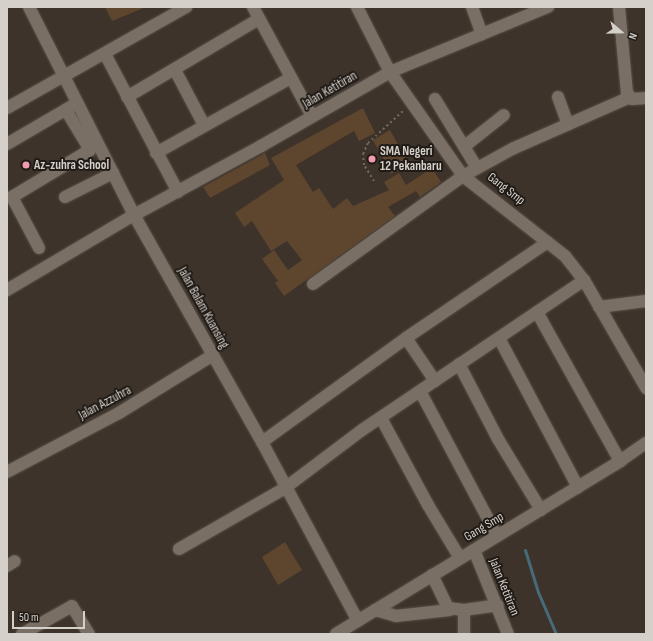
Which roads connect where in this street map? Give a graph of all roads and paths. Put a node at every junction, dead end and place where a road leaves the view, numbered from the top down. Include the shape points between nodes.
1 (29, 7) edge
2 (186, 7) edge
3 (253, 7) edge
4 (356, 7) edge
5 (472, 7) edge
6 (548, 7) edge
7 (619, 7) edge
8 (534, 10) edge
9 (259, 19) junction
10 (482, 34) junction
11 (105, 54) junction
12 (175, 70) junction
13 (390, 72) junction
14 (66, 77) junction
15 (291, 78) junction
16 (127, 97) junction
17 (558, 97) dead end
18 (628, 98) junction
19 (646, 98) edge
20 (435, 99) dead end
21 (412, 102) junction
22 (79, 103) junction
23 (7, 108) edge
24 (66, 110) junction
25 (504, 115) dead end
26 (312, 116) junction
27 (204, 124) junction
28 (568, 124) junction
29 (7, 144) edge
30 (466, 145) junction
31 (156, 153) junction
32 (478, 168) junction
33 (113, 173) junction
34 (463, 176) junction
35 (374, 181) dead end
36 (178, 192) junction
37 (65, 197) dead end
38 (134, 215) junction
39 (548, 242) junction
40 (39, 248) dead end
41 (584, 280) junction
42 (312, 284) dead end
43 (7, 290) edge
44 (646, 301) edge
45 (599, 306) junction
46 (537, 312) junction
47 (406, 338) junction
48 (499, 338) junction
49 (213, 355) junction
50 (459, 364) junction
51 (435, 381) junction
52 (646, 388) edge
53 (420, 391) junction
54 (381, 418) junction
55 (262, 442) junction
56 (646, 443) edge
57 (620, 461) junction
58 (7, 472) edge
59 (578, 487) junction
60 (285, 488) junction
61 (541, 510) junction
62 (497, 536) junction
63 (179, 549) dead end
64 (474, 550) junction
65 (460, 558) junction
66 (432, 575) junction
67 (498, 605) junction
68 (375, 610) junction
69 (450, 610) junction
70 (464, 610) junction
71 (358, 621) junction
72 (348, 631) edge
73 (22, 634) edge
74 (89, 634) edge
75 (336, 634) edge
76 (464, 634) edge
77 (508, 634) edge

1 - 14 street, Jalan Balam Kuansing
2 - 11 street
3 - 9 street
4 - 13 street, Gang Smp
5 - 10 street
6 - 8 street, Jalan Ketitiran
7 - 18 street
8 - 10 street, Jalan Ketitiran
9 - 12 street
9 - 15 street
10 - 13 street, Jalan Ketitiran
11 - 14 street
11 - 16 street
12 - 16 street
12 - 27 street
13 - 21 street, Gang Smp
13 - 26 street, Jalan Ketitiran
14 - 22 street, Jalan Balam Kuansing
14 - 23 street
15 - 26 street
15 - 27 street
16 - 31 street
17 - 28 street
18 - 19 street
18 - 28 street
20 - 30 street
21 - 34 street, Gang Smp
21 - 35 path via 368,143 364,165
22 - 24 street
22 - 33 street, Jalan Balam Kuansing
24 - 29 street
24 - 40 street via 90,150 12,197
25 - 30 street
26 - 36 street, Jalan Ketitiran
27 - 31 street
28 - 32 street via 514,148
30 - 32 street
31 - 36 street
32 - 34 street
33 - 37 street
33 - 38 street, Jalan Balam Kuansing
34 - 39 street, Gang Smp
34 - 42 street
36 - 38 street, Jalan Ketitiran
38 - 43 street, Jalan Ketitiran
38 - 49 street, Jalan Balam Kuansing
39 - 41 street, Gang Smp via 565,256
39 - 47 street
41 - 45 street, Gang Smp
41 - 46 street
44 - 45 street
45 - 52 street, Gang Smp
46 - 48 street
46 - 57 street
47 - 51 street
47 - 55 street
48 - 50 street
48 - 59 street
49 - 55 street, Jalan Balam Kuansing
49 - 58 street, Jalan Azzuhra via 119,413
50 - 51 street
50 - 61 street via 498,440
51 - 53 street
53 - 54 street
53 - 62 street
54 - 60 street
54 - 65 street
55 - 60 street, Jalan Balam Kuansing
56 - 57 street, Gang Smp
57 - 59 street, Gang Smp
59 - 61 street, Gang Smp
60 - 63 street
60 - 71 street, Jalan Balam Kuansing
61 - 62 street, Gang Smp
62 - 64 street, Gang Smp
64 - 65 street, Gang Smp
64 - 67 street, Jalan Ketitiran
65 - 66 street, Gang Smp
66 - 68 street, Gang Smp
66 - 69 street
67 - 70 street
67 - 77 street, Jalan Ketitiran
68 - 69 street via 396,616
68 - 71 street, Gang Smp
69 - 70 street
70 - 76 street
71 - 72 street, Gang Smp
72 - 75 street, Gang Smp
73 - 74 street via 72,606

